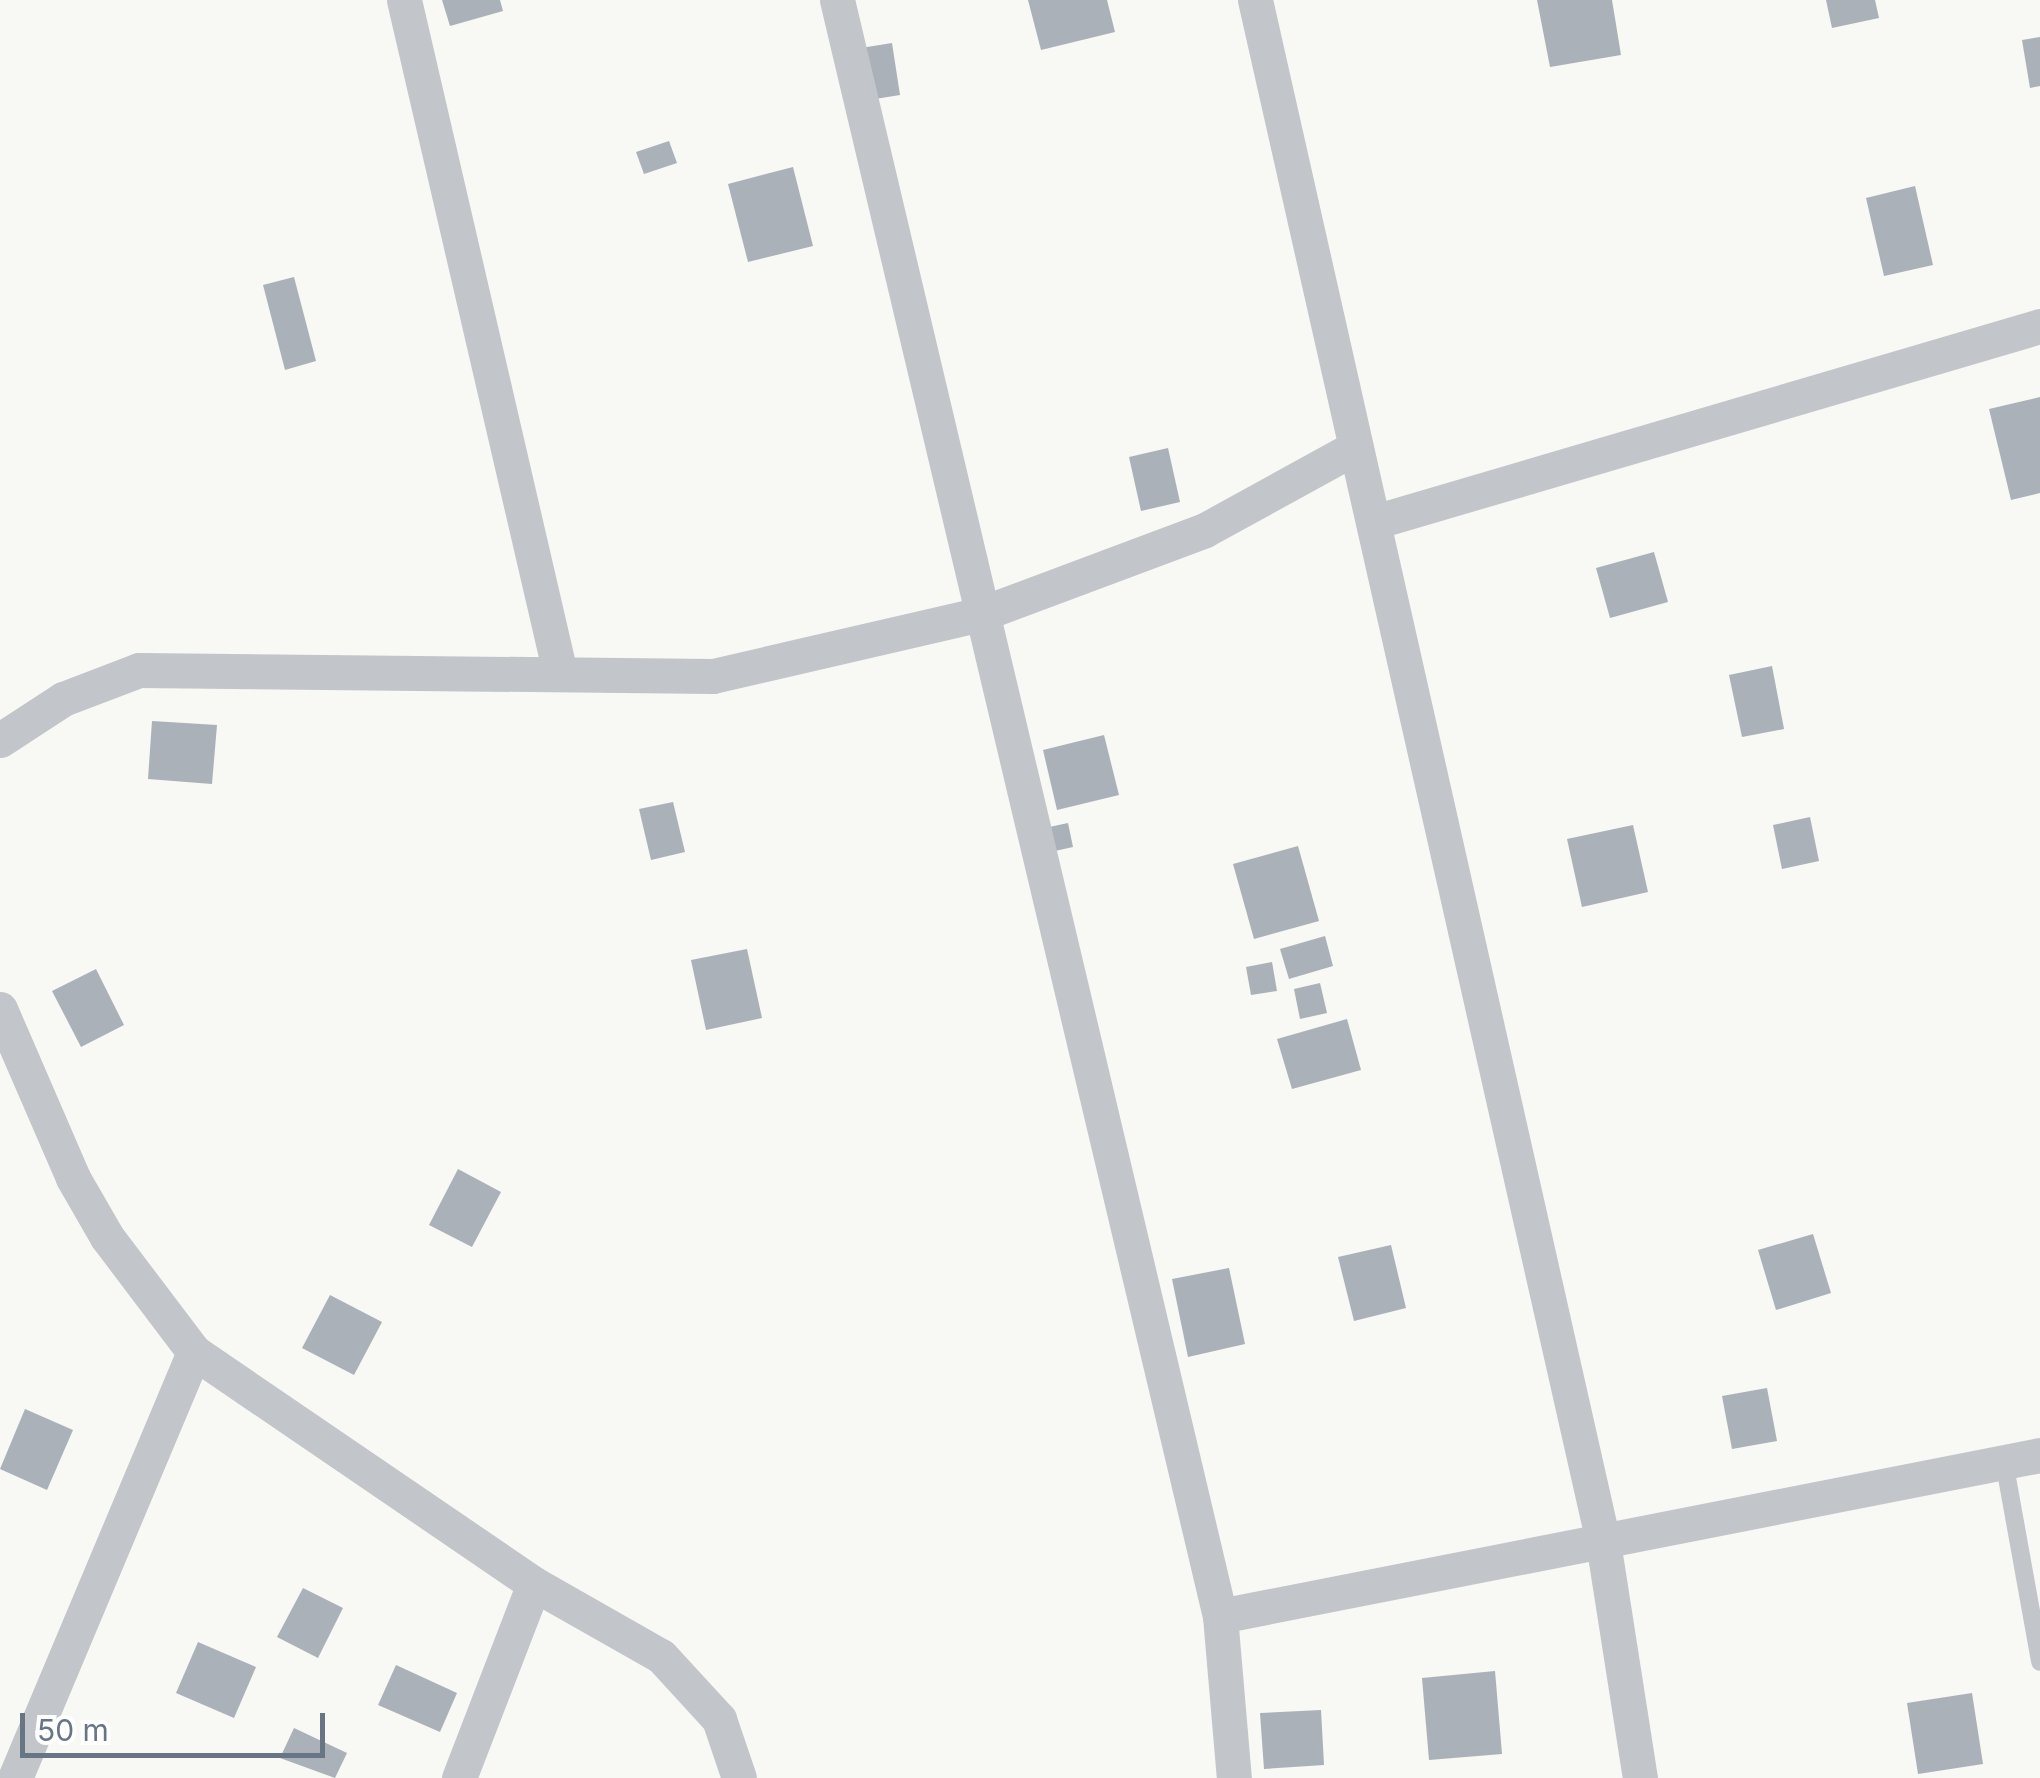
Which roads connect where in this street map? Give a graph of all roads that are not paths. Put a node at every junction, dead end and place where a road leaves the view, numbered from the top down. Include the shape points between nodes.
1 (404, 0) edge
2 (836, 0) edge
3 (1256, 0) edge
4 (2040, 326) edge
5 (1356, 447) junction
6 (1374, 522) junction
7 (978, 615) junction
8 (560, 673) junction
9 (0, 740) edge
10 (0, 1009) edge
11 (194, 1352) junction
12 (2040, 1455) edge
13 (2004, 1461) junction
14 (1603, 1542) junction
15 (534, 1584) junction
16 (1220, 1616) junction
17 (2040, 1662) edge
18 (15, 1778) edge
19 (458, 1778) edge
20 (739, 1778) edge
21 (1234, 1778) edge
22 (1640, 1778) edge

1 - 8 street
2 - 7 street
3 - 5 street
4 - 6 street
5 - 6 street
5 - 7 street via 1204,530
6 - 14 street
7 - 8 street via 713,676
7 - 16 street
8 - 9 street via 139,670 63,699
10 - 11 street via 98,1222
11 - 15 street
11 - 18 street
12 - 13 street
13 - 14 street
13 - 17 lane
14 - 16 street
14 - 22 street
15 - 19 street
15 - 20 street via 683,1674 718,1719
16 - 21 street

